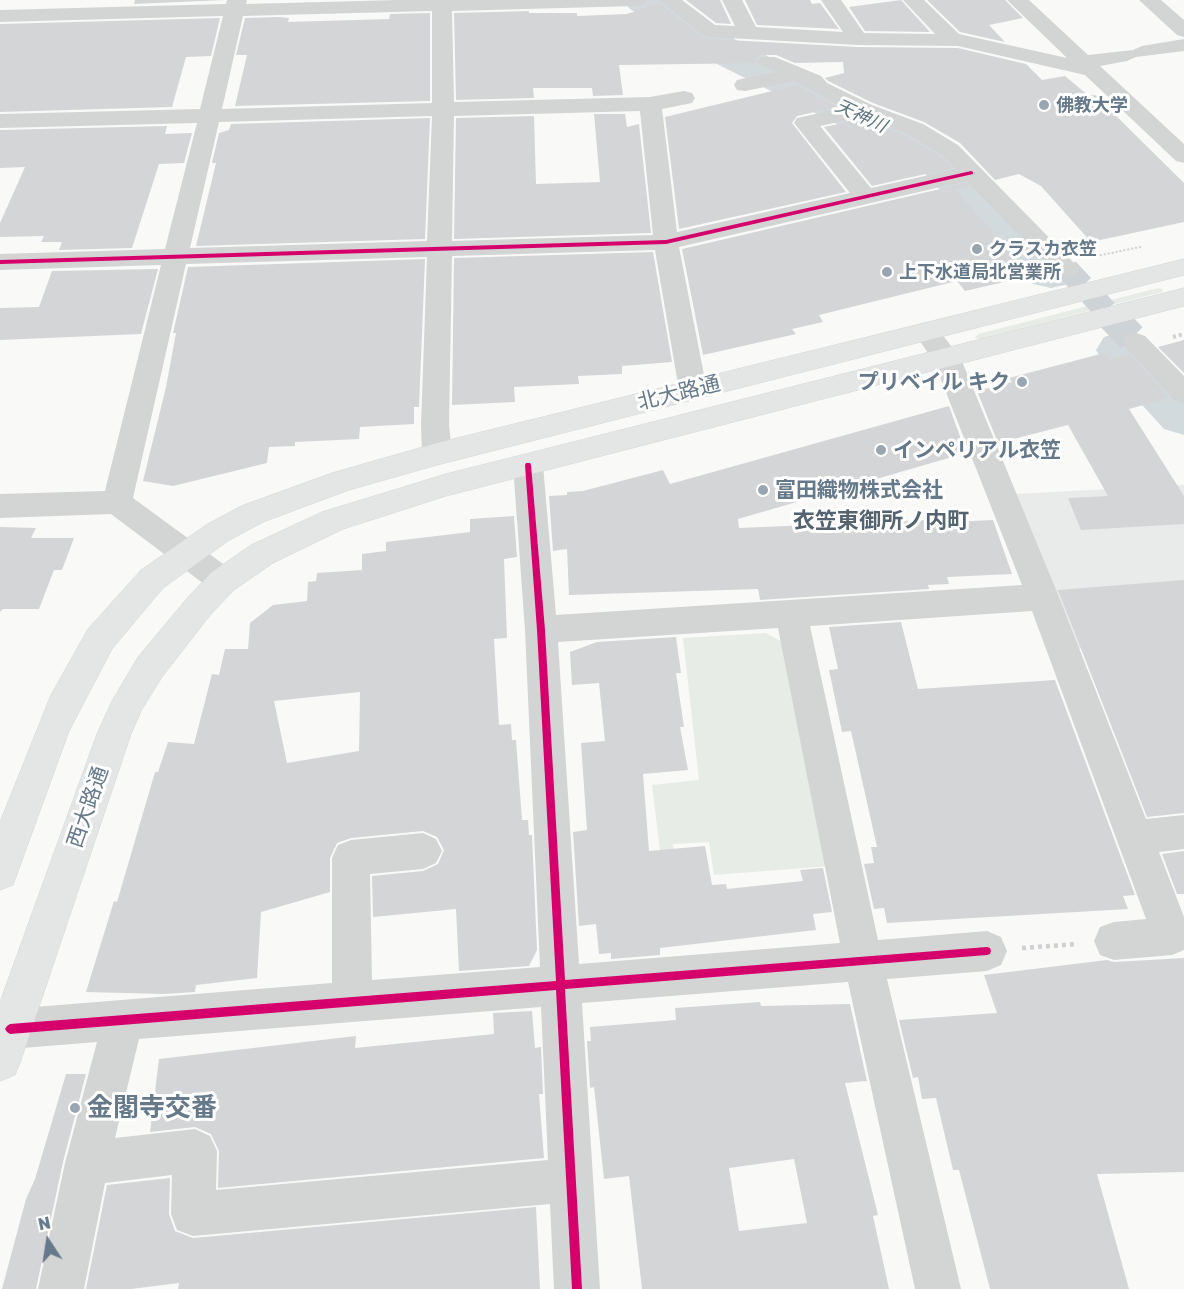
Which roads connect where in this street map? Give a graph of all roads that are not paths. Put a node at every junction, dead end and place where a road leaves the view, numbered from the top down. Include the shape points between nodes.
1 (615, 0) edge
2 (635, 0) edge
3 (669, 0) edge
4 (732, 0) edge
5 (832, 0) edge
6 (913, 0) edge
7 (1017, 0) edge
8 (1149, 0) edge
9 (443, 3) edge
10 (235, 6) edge
11 (0, 16) edge
12 (1184, 34) edge
13 (739, 38) junction
14 (858, 39) junction
15 (953, 40) junction
16 (1088, 66) junction
17 (745, 85) dead end
18 (684, 98) dead end
19 (650, 105) junction
20 (443, 108) junction
21 (853, 113) junction
22 (211, 116) junction
23 (0, 121) edge
24 (1184, 156) edge
25 (956, 176) junction
26 (866, 197) junction
27 (666, 242) junction
28 (440, 249) junction
29 (176, 257) junction
30 (0, 262) edge
31 (1065, 266) tunnel mouth
32 (1184, 267) edge
33 (1184, 297) edge
34 (926, 331) junction
35 (1139, 344) tunnel mouth
36 (947, 359) junction
37 (693, 390) junction
38 (1184, 393) edge
39 (437, 454) junction
40 (528, 465) junction
41 (117, 501) junction
42 (0, 506) edge
43 (187, 553) junction
44 (223, 581) junction
45 (1043, 597) junction
46 (791, 613) junction
47 (541, 630) junction
48 (1184, 832) edge
49 (7, 835) edge
50 (1134, 837) junction
51 (423, 851) dead end
52 (0, 872) edge
53 (1178, 935) edge
54 (1114, 941) road end
55 (987, 951) road end
56 (863, 961) junction
57 (561, 985) junction
58 (352, 1002) junction
59 (123, 1020) junction
60 (5, 1044) edge
61 (87, 1163) junction
62 (571, 1180) junction
63 (61, 1289) edge
64 (576, 1289) edge
65 (938, 1289) edge

1 - 2 street
1 - 9 street
3 - 13 street via 710,31
4 - 13 street via 745,22
5 - 14 street
6 - 15 street
7 - 16 street
8 - 12 street
9 - 10 street
9 - 20 street
10 - 11 street
10 - 22 street
12 - 16 street
13 - 14 street
14 - 15 street
15 - 16 street
16 - 24 street
17 - 21 street via 782,73 813,81
18 - 19 street
19 - 20 street
19 - 27 street
20 - 22 street
20 - 28 street
21 - 25 street via 915,129 950,150
21 - 26 street via 805,123
22 - 23 street
22 - 29 street
25 - 26 street
25 - 31 street
26 - 27 street
27 - 28 street
27 - 37 street
28 - 29 street
28 - 39 street
29 - 30 street
29 - 41 street
32 - 34 main road, 北大路通
33 - 36 main road, 北大路通
34 - 36 street
34 - 37 main road, 北大路通
35 - 38 street
36 - 40 main road, 北大路通
36 - 45 street
37 - 39 main road, 北大路通
39 - 43 main road, 北大路通 via 273,506
40 - 44 main road, 北大路通 via 446,485 333,520 262,554
40 - 47 street
41 - 42 street
41 - 43 street
43 - 44 street
43 - 49 main road via 152,579 91,654
44 - 60 main road, 西大路通 via 150,667 114,734
45 - 46 street
45 - 50 street
46 - 47 street
46 - 56 street
47 - 57 street
48 - 50 street
49 - 52 main road
50 - 53 street
51 - 58 street via 351,858
53 - 54 street
55 - 56 street
56 - 57 street
56 - 65 street
57 - 58 street
57 - 62 street
58 - 59 street
59 - 60 street
59 - 61 street
61 - 62 street via 195,1151 193,1214
61 - 63 street
62 - 64 street

